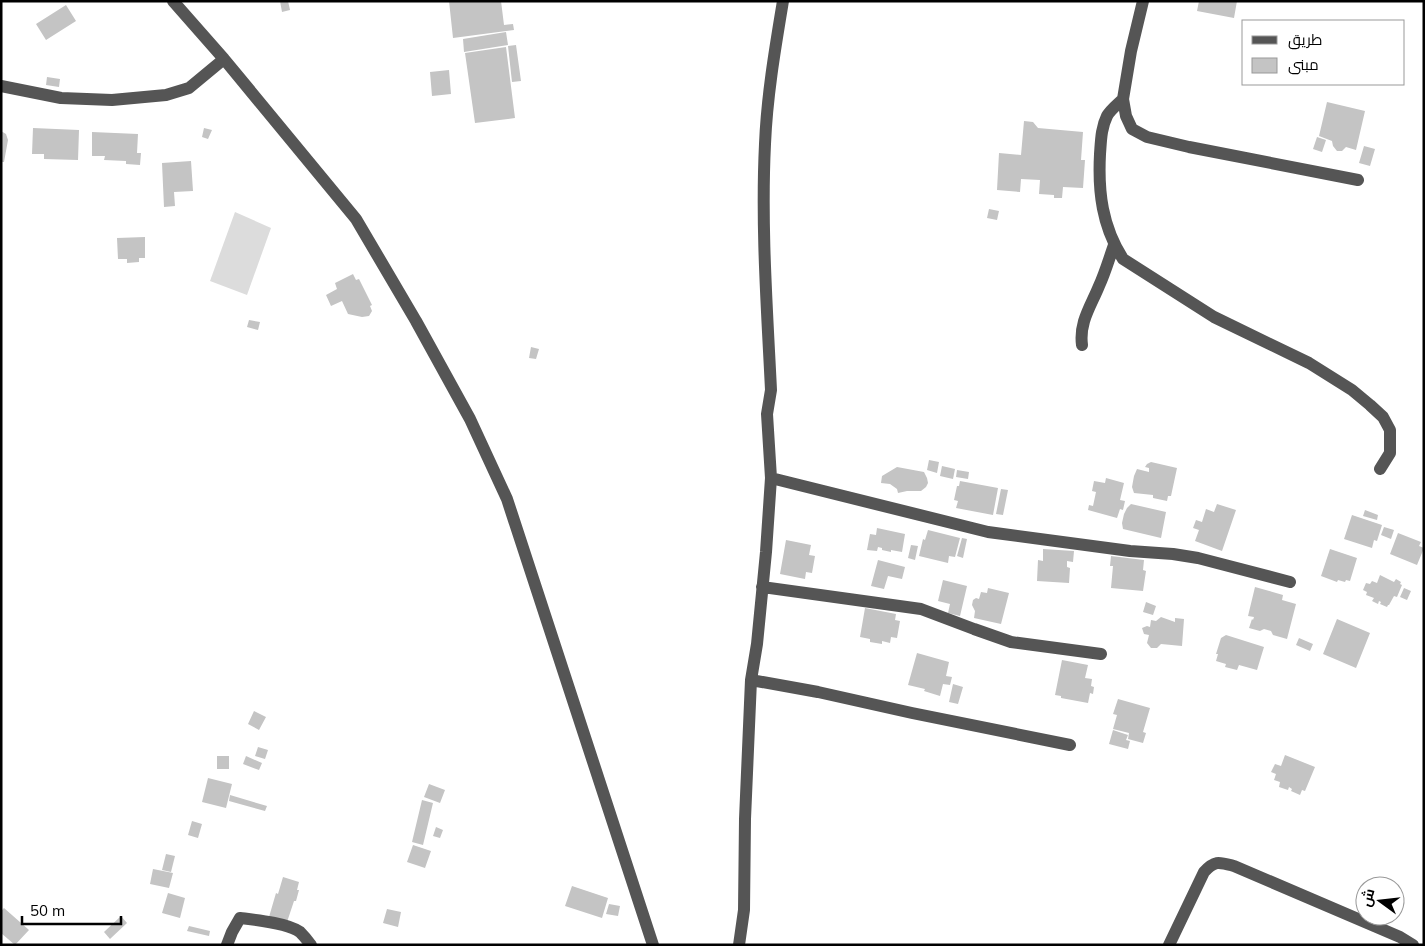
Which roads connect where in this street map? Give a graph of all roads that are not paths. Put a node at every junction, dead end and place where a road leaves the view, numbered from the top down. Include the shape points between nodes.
1 (173, 1) edge
2 (783, 1) edge
3 (1142, 1) edge
4 (224, 59) junction
5 (1, 86) edge
6 (1123, 99) junction
7 (1358, 180) dead end
8 (1114, 245) junction
9 (1082, 345) dead end
10 (1380, 469) dead end
11 (771, 478) junction
12 (1290, 582) dead end
13 (762, 588) junction
14 (1101, 654) dead end
15 (751, 680) junction
16 (1070, 745) dead end
17 (227, 945) edge
18 (311, 945) edge
19 (653, 945) edge
20 (739, 945) edge
21 (1169, 945) edge
22 (1413, 945) edge

1 - 4 street
2 - 11 street via 765,145 764,228 771,390 767,414
3 - 6 street
4 - 5 street via 189,88 166,95 112,100 61,98
4 - 19 street via 356,219 470,419 507,499
6 - 7 street via 1132,128 1147,137
6 - 8 street via 1108,115 1100,145 1100,197
8 - 9 street via 1086,314
8 - 10 street via 1123,259 1207,312 1309,363 1370,405 1383,417 1390,430 1390,453
11 - 12 street via 988,532 1198,558
11 - 13 street
13 - 14 street via 922,609 1011,642
13 - 15 street
15 - 16 street
15 - 20 street via 744,910
17 - 18 street via 240,918 292,929
21 - 22 street via 1204,872 1211,864 1222,863

